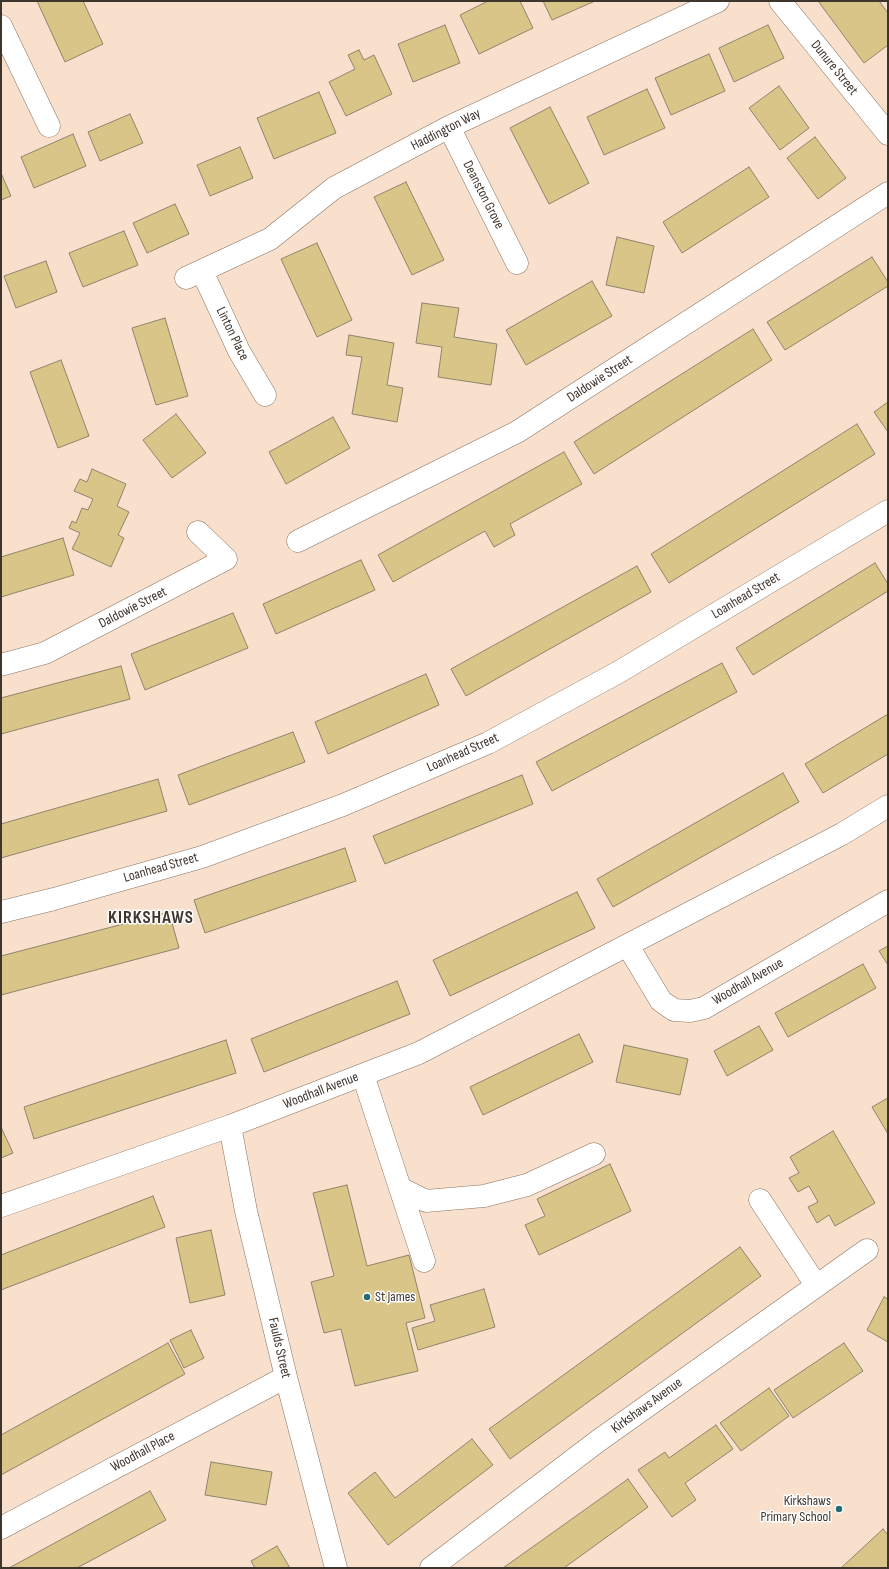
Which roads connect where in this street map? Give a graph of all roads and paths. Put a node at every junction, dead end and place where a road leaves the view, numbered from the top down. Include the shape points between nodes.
1 (718, 1) edge
2 (780, 1) edge
3 (1, 26) edge
4 (49, 126) dead end
5 (449, 127) junction
6 (888, 134) edge
7 (888, 194) edge
8 (517, 263) dead end
9 (194, 274) joint
10 (265, 395) dead end
11 (888, 511) edge
12 (198, 532) dead end
13 (298, 541) dead end
14 (1, 665) edge
15 (888, 806) edge
16 (888, 901) edge
17 (1, 912) edge
18 (628, 946) junction
19 (363, 1074) junction
20 (230, 1126) junction
21 (594, 1154) dead end
22 (400, 1188) junction
23 (760, 1200) dead end
24 (1, 1206) edge
25 (867, 1250) dead end
26 (424, 1261) dead end
27 (816, 1285) junction
28 (286, 1377) junction
29 (1, 1528) edge
30 (336, 1568) edge
31 (431, 1568) edge

1 - 5 street, Haddington Way
2 - 6 street, Dunure Street
3 - 4 street
5 - 8 street, Deanston Grove
5 - 9 street, Haddington Way via 334,188 270,239
7 - 13 street, Daldowie Street via 517,432
9 - 10 street, Linton Place
11 - 17 street, Loanhead Street via 617,673 488,743 344,805 202,857
12 - 14 street, Daldowie Street via 226,559 45,654
15 - 18 street, Woodhall Avenue via 842,834
16 - 18 street, Woodhall Avenue via 704,1008 690,1011 674,1010 661,1001
18 - 19 street, Woodhall Avenue via 419,1053
19 - 20 street, Woodhall Avenue
19 - 22 street
20 - 24 street, Woodhall Avenue
20 - 28 street, Faulds Street via 246,1211
21 - 22 street via 527,1185 484,1196 426,1201
22 - 26 street
23 - 27 street
25 - 27 street, Kirkshaws Avenue
27 - 31 street, Kirkshaws Avenue via 598,1441
28 - 29 street, Woodhall Place
28 - 30 street, Faulds Street

